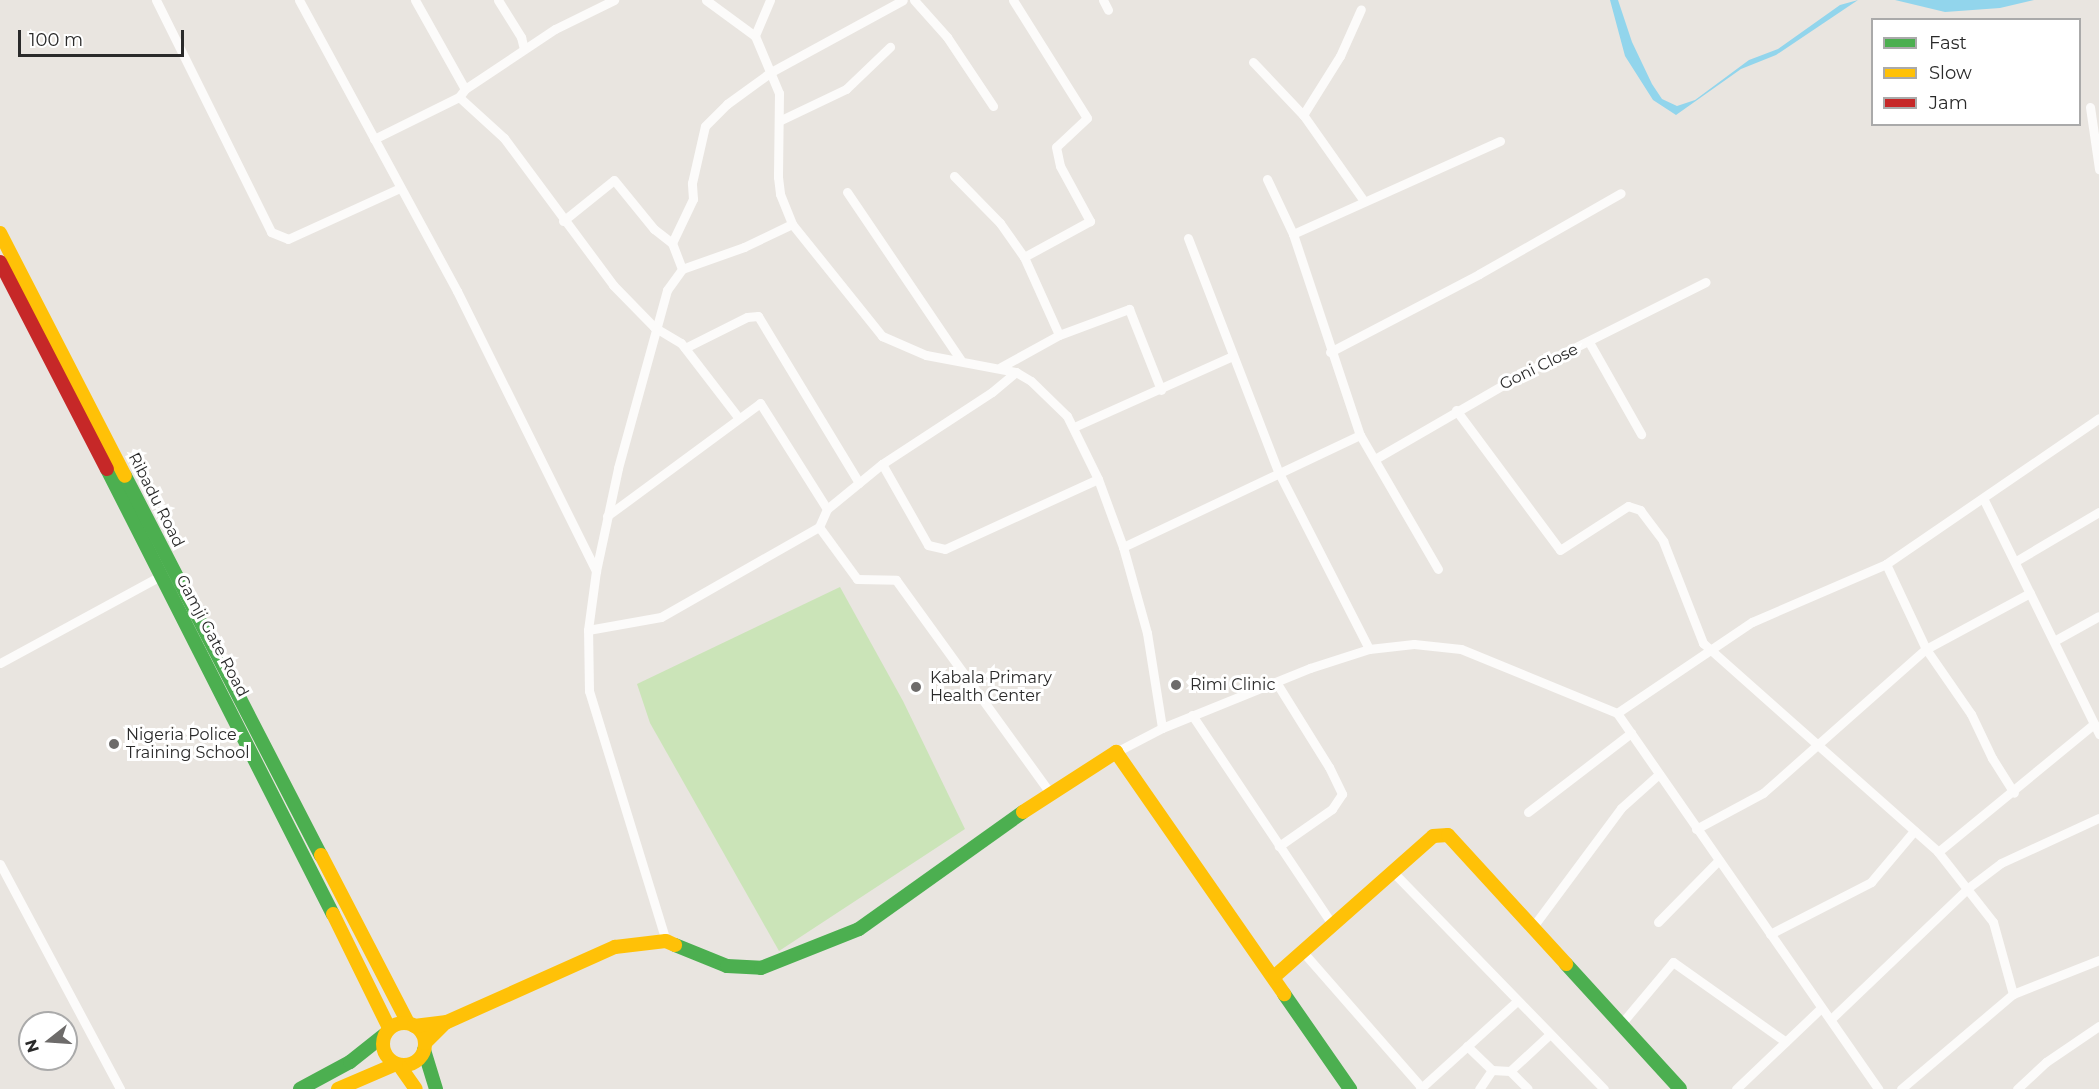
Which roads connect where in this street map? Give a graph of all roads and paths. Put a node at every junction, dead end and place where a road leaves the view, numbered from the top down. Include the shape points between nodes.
1 (156, 0) edge
2 (299, 0) edge
3 (414, 0) edge
4 (498, 0) edge
5 (614, 0) edge
6 (706, 0) edge
7 (770, 0) edge
8 (903, 0) edge
9 (914, 0) edge
10 (1013, 0) edge
11 (1103, 0) edge
12 (1361, 9) dead end
13 (1108, 10) dead end
14 (755, 36) junction
15 (890, 48) dead end
16 (524, 49) junction
17 (1253, 62) dead end
18 (771, 72) junction
19 (465, 89) junction
20 (459, 97) junction
21 (993, 106) dead end
22 (2091, 107) dead end
23 (1303, 115) junction
24 (781, 120) junction
25 (374, 139) junction
26 (1500, 141) dead end
27 (2099, 169) edge
28 (954, 176) dead end
29 (1267, 179) dead end
30 (400, 188) junction
31 (847, 192) dead end
32 (1621, 193) dead end
33 (1364, 201) junction
34 (563, 221) junction
35 (792, 224) junction
36 (0, 233) edge
37 (1293, 234) junction
38 (1188, 238) dead end
39 (672, 243) junction
40 (1024, 257) junction
41 (0, 262) edge
42 (682, 269) junction
43 (1706, 282) dead end
44 (654, 327) junction
45 (1059, 335) junction
46 (1589, 342) junction
47 (685, 348) junction
48 (1330, 352) junction
49 (1233, 356) junction
50 (960, 359) junction
51 (1001, 367) junction
52 (1016, 372) junction
53 (1161, 390) junction
54 (1456, 410) junction
55 (738, 417) junction
56 (2099, 418) edge
57 (1074, 427) junction
58 (1641, 434) dead end
59 (1360, 435) junction
60 (1375, 459) junction
61 (882, 464) junction
62 (1278, 471) junction
63 (117, 475) junction
64 (1098, 479) junction
65 (859, 483) junction
66 (1984, 500) junction
67 (827, 509) junction
68 (2099, 512) edge
69 (608, 516) junction
70 (819, 527) junction
71 (1123, 547) junction
72 (2016, 561) junction
73 (1886, 564) junction
74 (1438, 569) dead end
75 (596, 571) junction
76 (162, 575) junction
77 (2030, 593) junction
78 (2099, 616) edge
79 (588, 630) junction
80 (2054, 641) junction
81 (1369, 649) junction
82 (1712, 649) junction
83 (1926, 649) junction
84 (0, 663) edge
85 (1276, 682) junction
86 (2099, 706) edge
87 (2089, 712) junction
88 (1617, 713) junction
89 (1192, 715) junction
90 (2094, 724) junction
91 (1162, 728) junction
92 (1630, 733) junction
93 (2099, 734) edge
94 (1819, 747) junction
95 (1116, 752) junction
96 (1659, 774) junction
97 (1050, 793) junction
98 (2014, 793) junction
99 (1528, 812) dead end
100 (2099, 818) edge
101 (1696, 829) junction
102 (1914, 831) junction
103 (1279, 846) junction
104 (1938, 852) junction
105 (1718, 861) junction
106 (0, 864) edge
107 (1394, 873) junction
108 (1968, 888) junction
109 (1658, 922) dead end
110 (1333, 926) junction
111 (1532, 928) junction
112 (1770, 934) junction
113 (666, 941) junction
114 (1303, 952) junction
115 (2099, 960) edge
116 (1275, 976) junction
117 (2013, 994) junction
118 (1517, 1001) junction
119 (1821, 1008) junction
120 (1831, 1019) junction
121 (447, 1022) junction
122 (411, 1024) junction
123 (1621, 1024) junction
124 (2099, 1026) edge
125 (387, 1032) junction
126 (1548, 1035) junction
127 (1786, 1042) junction
128 (424, 1046) junction
129 (1467, 1046) junction
130 (398, 1064) junction
131 (1491, 1070) junction
132 (1510, 1071) junction
133 (1673, 1086) edge
134 (118, 1088) edge
135 (300, 1089) edge
136 (338, 1089) edge
137 (416, 1089) edge
138 (436, 1089) edge
139 (1350, 1089) edge
140 (1422, 1089) edge
141 (1479, 1089) edge
142 (1528, 1089) edge
143 (1604, 1089) edge
144 (1736, 1089) edge
145 (1878, 1089) edge
146 (1901, 1089) edge
147 (2017, 1089) edge

1 - 30 street via 271,232 288,239
2 - 25 street
3 - 19 street
4 - 16 street
5 - 16 street
6 - 14 street
7 - 14 street
8 - 18 street
9 - 21 street via 947,37
10 - 40 street via 1087,117 1056,147 1060,166 1090,221
11 - 13 street
12 - 23 street via 1340,56
14 - 18 street
15 - 24 street via 846,89
16 - 19 street
17 - 23 street
18 - 24 street via 779,93
18 - 39 street via 727,104 705,126 692,183 693,199
19 - 20 street
20 - 25 street
20 - 34 street via 504,138
22 - 27 street
23 - 33 street
24 - 35 street via 778,177
25 - 30 street
26 - 33 street
28 - 40 street via 1000,223
29 - 37 street
30 - 75 street via 457,291
31 - 50 street
32 - 48 street
33 - 37 street
34 - 39 street via 614,180 654,230
34 - 44 street via 613,285
35 - 42 street via 744,247
35 - 50 street via 882,336 926,355
36 - 63 main road, Ribadu Road
37 - 48 street
38 - 49 street
39 - 42 street
40 - 45 street
41 - 63 main road, Gamji Gate Road
42 - 44 street via 667,290
43 - 46 street, Goni Close
44 - 47 street
44 - 69 street
45 - 51 street
45 - 53 street via 1129,309
46 - 54 street, Goni Close
46 - 58 street
47 - 55 street
47 - 65 street via 747,317 758,316
48 - 59 street
49 - 53 street
49 - 62 street
50 - 51 street
51 - 52 street
52 - 57 street via 1050,398
52 - 61 street
53 - 57 street
54 - 60 street, Goni Close
54 - 82 street via 1560,550 1628,506 1640,510 1664,541 1698,635
55 - 67 street via 753,405 764,405
55 - 69 street
56 - 66 street
57 - 64 street
59 - 60 street
59 - 62 street
60 - 74 street
61 - 64 street via 928,545 945,549
61 - 65 street
62 - 71 street
62 - 81 street
63 - 76 main road, Gamji Gate Road
63 - 122 main road, Ribadu Road
64 - 71 street
65 - 67 street
66 - 72 street
66 - 73 street
67 - 70 street
68 - 72 street
69 - 75 street
70 - 79 street via 661,617
70 - 97 street via 857,579 896,580
71 - 91 street via 1147,633
72 - 77 street
73 - 82 street via 1752,622
73 - 83 street
75 - 79 street
76 - 84 street
76 - 125 main road, Gamji Gate Road via 369,982
77 - 80 street
77 - 83 street
78 - 80 street
79 - 113 street via 589,691
80 - 87 street
81 - 85 street
81 - 88 street via 1414,644 1461,649
82 - 88 street
82 - 94 street
83 - 94 street
83 - 98 street via 1971,714 1992,759
85 - 89 street
85 - 103 street via 1342,794 1332,809
86 - 87 street
87 - 90 street
88 - 92 street
89 - 91 street
89 - 103 street
90 - 93 street
90 - 98 street
91 - 95 street
92 - 96 street
92 - 99 street
94 - 101 street via 1763,793
94 - 102 street
95 - 97 main road
95 - 116 main road
96 - 101 street
96 - 111 street via 1621,808
97 - 113 main road via 859,929 761,968 727,966
98 - 104 street
100 - 108 street via 2022,851
101 - 105 street
102 - 104 street
102 - 112 street via 1871,882
103 - 110 street
104 - 108 street
105 - 109 street
105 - 112 street
106 - 134 street
107 - 110 main road
107 - 111 main road via 1433,836 1448,835
107 - 118 street
108 - 117 street via 1993,922
108 - 120 street
110 - 114 main road
111 - 123 main road
112 - 119 street
113 - 121 main road via 615,947
114 - 116 main road
114 - 140 street via 1367,1020
115 - 117 street
116 - 139 main road
117 - 146 street
118 - 126 street
118 - 129 street
119 - 120 street
119 - 127 street
120 - 145 street
121 - 122 main road
121 - 128 main road
122 - 125 main road
122 - 128 main road
123 - 127 street via 1672,962
123 - 133 main road
124 - 147 street via 2046,1062
125 - 130 main road via 384,1052
125 - 135 main road via 350,1062
126 - 132 street
126 - 143 street
127 - 144 street
128 - 130 main road via 412,1064
128 - 138 main road
129 - 131 street
129 - 140 street
130 - 136 main road
130 - 137 main road
131 - 132 street
131 - 141 street
132 - 142 street

